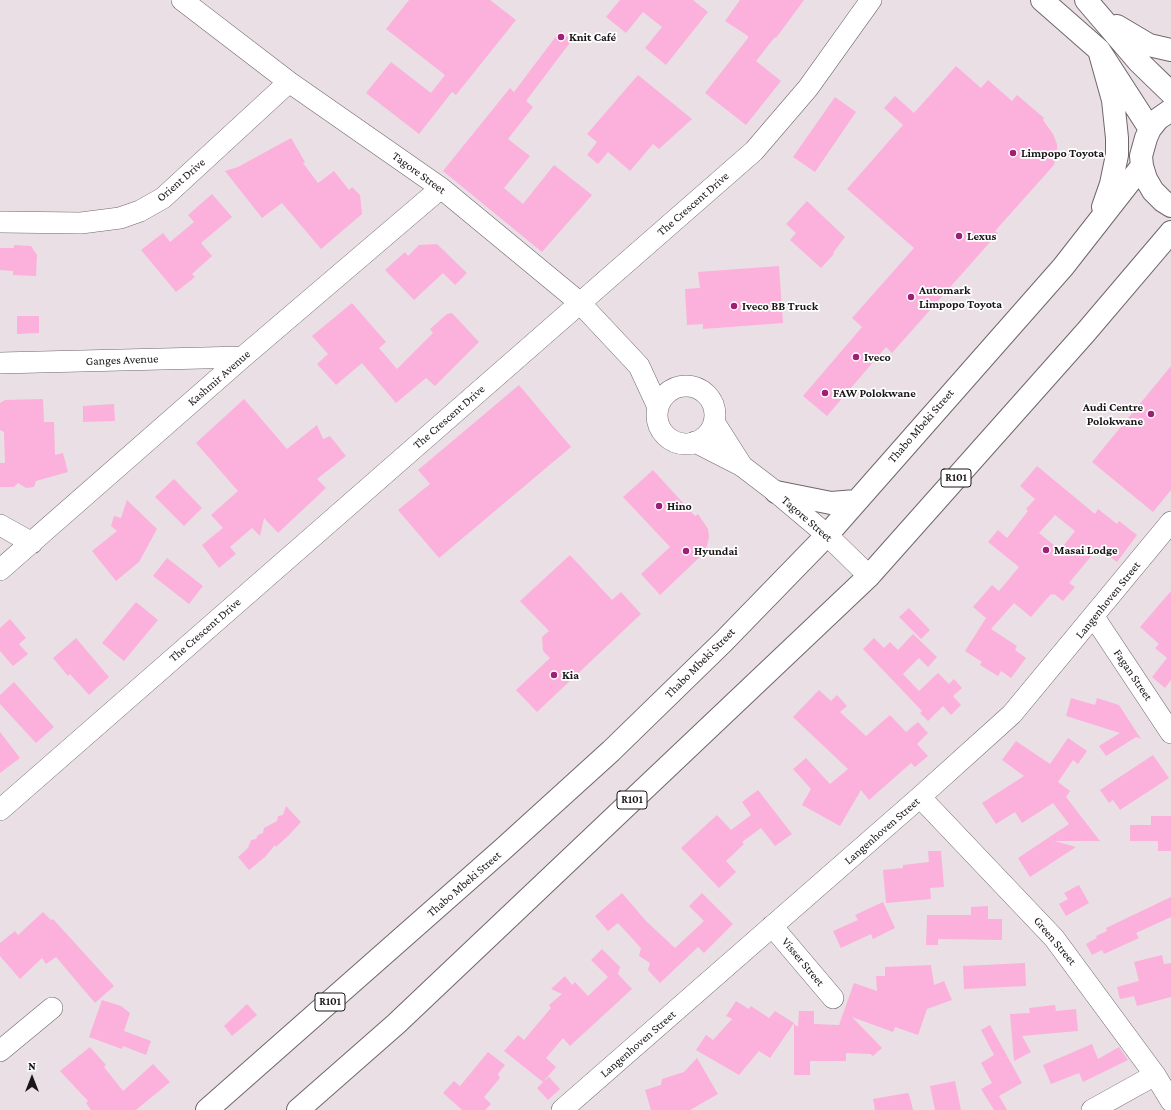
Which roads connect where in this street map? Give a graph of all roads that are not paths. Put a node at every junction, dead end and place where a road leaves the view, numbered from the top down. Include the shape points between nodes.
1 (182, 0) edge
2 (871, 0) edge
3 (1042, 0) edge
4 (1086, 0) edge
5 (1104, 19) junction
6 (1099, 50) junction
7 (1171, 50) edge
8 (289, 82) junction
9 (1171, 94) edge
10 (1171, 110) edge
11 (1150, 129) junction
12 (1142, 166) junction
13 (441, 188) junction
14 (1171, 206) edge
15 (1098, 221) junction
16 (0, 222) edge
17 (1171, 232) edge
18 (1161, 255) edge
19 (579, 302) junction
20 (243, 357) junction
21 (0, 363) edge
22 (639, 366) junction
23 (678, 387) junction
24 (658, 407) junction
25 (714, 422) junction
26 (695, 442) junction
27 (742, 466) junction
28 (776, 492) junction
29 (856, 501) junction
30 (1171, 522) edge
31 (0, 525) edge
32 (827, 535) junction
33 (32, 542) junction
34 (0, 570) edge
35 (869, 576) junction
36 (1094, 617) junction
37 (1171, 733) edge
38 (920, 798) junction
39 (0, 810) edge
40 (772, 926) junction
41 (833, 998) dead end
42 (52, 1008) dead end
43 (0, 1051) edge
44 (1155, 1074) junction
45 (1171, 1101) edge
46 (207, 1110) edge
47 (298, 1110) edge
48 (562, 1110) edge
49 (1092, 1110) edge

1 - 8 street, Tagore Street
2 - 19 street, The Crescent Drive via 808,88 754,151
3 - 6 main road
4 - 5 main road
5 - 7 main road via 1149,45
5 - 9 main road via 1139,62
6 - 11 main road
6 - 15 main road via 1113,100 1118,138 1111,184
8 - 13 street, Tagore Street
8 - 16 street, Orient Drive via 163,198 140,211 120,218 81,223
10 - 11 main road via 1158,119
11 - 12 main road via 1143,147
12 - 14 main road via 1153,191
12 - 15 main road, Thabo Mbeki Street / R101
13 - 19 street, Tagore Street
13 - 20 street, Kashmir Avenue
15 - 29 main road, Thabo Mbeki Street / R101 via 1063,267
17 - 18 main road, R101
18 - 35 main road, R101 via 1086,332
19 - 22 street, Tagore Street
19 - 39 street, The Crescent Drive
20 - 21 street, Ganges Avenue
20 - 33 street, Kashmir Avenue
22 - 23 street, Tagore Street
22 - 24 street, Tagore Street
23 - 24 street via 665,394
23 - 25 street, Tagore Street via 697,388 706,394 715,409
24 - 26 street, Tagore Street via 658,423 668,437 681,443
25 - 26 street via 707,434
25 - 27 street, Tagore Street
26 - 27 street, Tagore Street
27 - 28 street, Tagore Street
28 - 29 main road via 831,504
28 - 32 street, Tagore Street
29 - 32 main road, Thabo Mbeki Street / R101
30 - 36 street, Langenhoven Street
31 - 33 street
32 - 35 street, Tagore Street
32 - 46 main road, Thabo Mbeki Street / R101 via 723,642 611,751
33 - 34 street, Kashmir Avenue
35 - 47 main road, R101 via 396,1024
36 - 37 street, Fagan Street
36 - 38 street, Langenhoven Street via 1012,714
38 - 40 street, Langenhoven Street
38 - 44 street, Green Street via 1054,938
40 - 41 street, Visser Street
40 - 48 street, Langenhoven Street
42 - 43 street
44 - 45 street, Green Street
44 - 49 street

